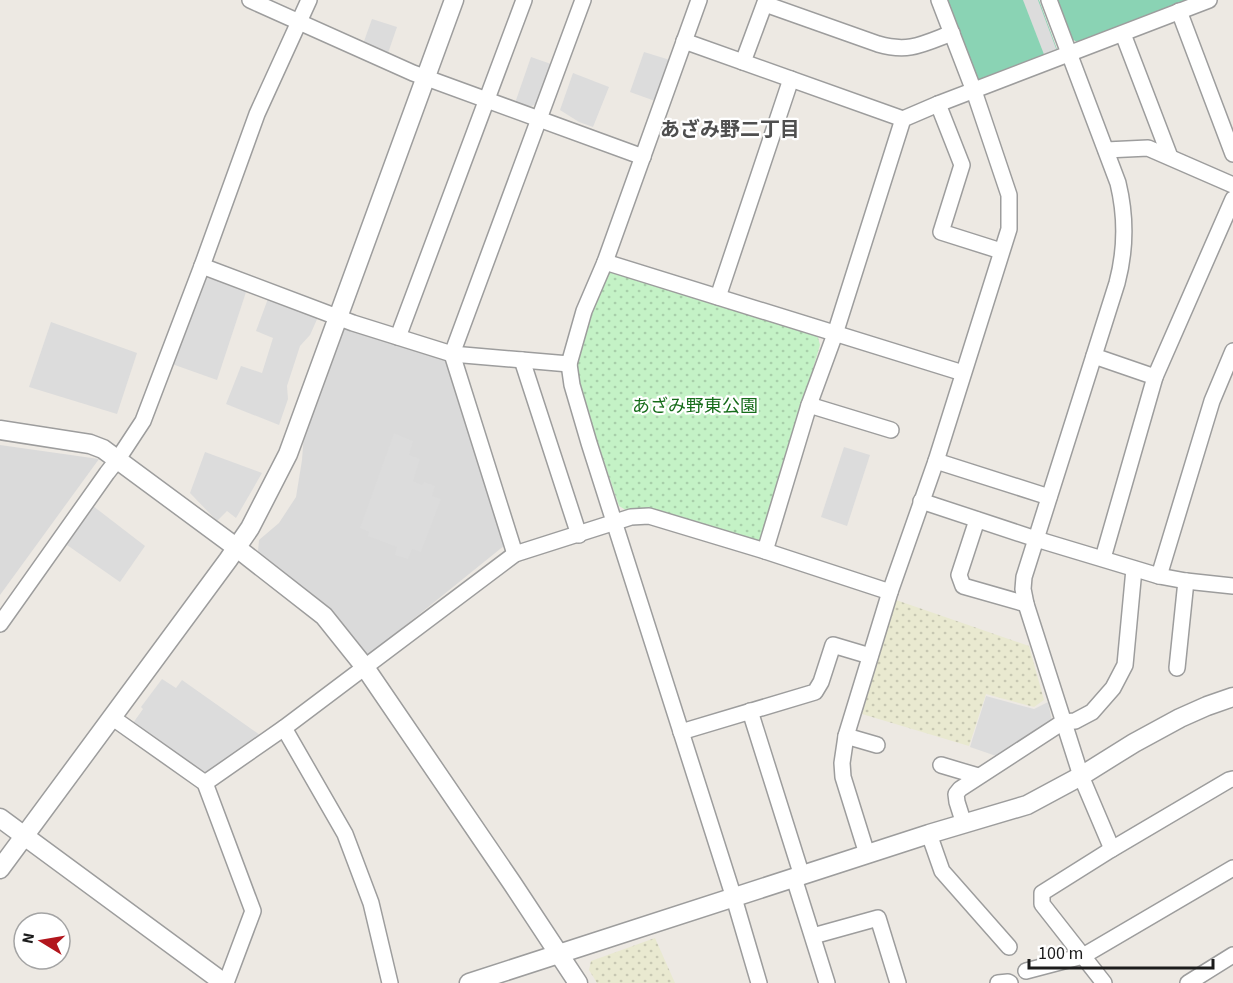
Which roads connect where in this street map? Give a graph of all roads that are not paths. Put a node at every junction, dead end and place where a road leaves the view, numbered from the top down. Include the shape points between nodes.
1 (250, 0) edge
2 (309, 0) edge
3 (454, 0) edge
4 (524, 0) edge
5 (583, 0) edge
6 (699, 0) edge
7 (939, 0) edge
8 (1048, 0) edge
9 (1209, 0) edge
10 (766, 2) edge
11 (1179, 11) junction
12 (300, 22) junction
13 (952, 33) junction
14 (1123, 34) junction
15 (684, 41) junction
16 (1069, 53) junction
17 (744, 62) junction
18 (427, 78) junction
19 (791, 79) junction
20 (974, 91) junction
21 (487, 100) junction
22 (938, 104) junction
23 (903, 118) junction
24 (539, 119) junction
25 (1106, 150) junction
26 (1233, 154) edge
27 (643, 157) junction
28 (1170, 157) junction
29 (1233, 185) edge
30 (1233, 199) edge
31 (1001, 251) junction
32 (604, 262) junction
33 (202, 266) junction
34 (718, 297) junction
35 (338, 318) junction
36 (835, 334) junction
37 (398, 337) junction
38 (1233, 351) edge
39 (452, 354) junction
40 (1094, 356) junction
41 (522, 360) junction
42 (569, 364) junction
43 (963, 373) junction
44 (1155, 377) junction
45 (809, 405) junction
46 (0, 430) edge
47 (891, 430) dead end
48 (118, 459) junction
49 (936, 462) junction
50 (1049, 497) junction
51 (921, 501) junction
52 (977, 520) junction
53 (615, 523) junction
54 (579, 535) junction
55 (1036, 539) junction
56 (237, 548) junction
57 (765, 551) junction
58 (514, 554) junction
59 (1103, 558) junction
60 (1134, 569) junction
61 (1159, 576) junction
62 (1186, 581) junction
63 (1233, 586) edge
64 (890, 592) junction
65 (1026, 604) junction
66 (0, 624) edge
67 (870, 657) junction
68 (364, 666) junction
69 (1177, 668) dead end
70 (1233, 697) edge
71 (750, 711) junction
72 (113, 718) junction
73 (1064, 722) junction
74 (284, 728) junction
75 (681, 732) junction
76 (846, 736) junction
77 (877, 745) dead end
78 (941, 765) dead end
79 (978, 776) junction
80 (1081, 776) junction
81 (1233, 779) edge
82 (205, 783) junction
83 (0, 818) edge
84 (964, 824) junction
85 (929, 834) junction
86 (24, 836) junction
87 (1112, 849) junction
88 (867, 854) junction
89 (1233, 868) edge
90 (0, 869) edge
91 (798, 877) junction
92 (734, 898) junction
93 (813, 936) junction
94 (1009, 946) dead end
95 (559, 954) junction
96 (1233, 955) edge
97 (1083, 956) junction
98 (1026, 971) dead end
99 (225, 983) edge
100 (390, 983) edge
101 (469, 983) edge
102 (578, 983) edge
103 (759, 983) edge
104 (827, 983) edge
105 (898, 983) edge
106 (998, 983) edge
107 (1010, 983) edge
108 (1104, 983) edge
109 (1188, 983) edge

1 - 12 street
2 - 12 street
3 - 18 street
4 - 21 street
5 - 24 street
6 - 15 street
7 - 13 street
8 - 16 street
9 - 11 street
10 - 13 street via 893,48 917,46
10 - 17 street
11 - 14 street
11 - 26 street
12 - 18 street
12 - 33 street via 257,114
13 - 20 street
14 - 16 street
14 - 28 street
15 - 17 street
15 - 27 street
16 - 20 street
16 - 25 street
17 - 19 street
18 - 21 street
18 - 35 street
19 - 23 street
19 - 34 street
20 - 22 street
20 - 31 street via 1009,195 1009,228
21 - 24 street
21 - 37 street
22 - 23 street
22 - 31 street via 962,165 941,232
23 - 36 street
24 - 27 street
24 - 39 street
25 - 28 street via 1148,147
25 - 40 street via 1122,201 1123,251
27 - 32 street
28 - 29 street
30 - 44 street
31 - 43 street
32 - 34 street
32 - 42 street via 584,311
33 - 35 street
33 - 48 street via 143,421
34 - 36 street
35 - 37 street
35 - 56 street via 288,454
36 - 43 street
36 - 45 street
37 - 39 street
38 - 61 street via 1212,400
39 - 41 street
39 - 58 street
40 - 44 street
40 - 50 street
41 - 42 street
41 - 54 street
42 - 53 street
43 - 49 street
44 - 59 street
45 - 47 street
45 - 57 street
46 - 48 street via 90,444
48 - 56 street
48 - 66 street
49 - 50 street
49 - 51 street
50 - 55 street
51 - 52 street
51 - 64 street
52 - 55 street
52 - 65 street via 959,575 963,586
53 - 54 street
53 - 57 street via 649,516
53 - 75 street
54 - 58 street
55 - 59 street
55 - 65 street via 1023,582
56 - 68 street via 324,616
56 - 72 street
57 - 64 street
58 - 68 street
59 - 60 street
60 - 61 street
60 - 73 street via 1125,665 1113,688 1092,712
61 - 62 street
62 - 63 street
62 - 69 street
64 - 67 street
65 - 73 street
67 - 71 street via 833,645 815,692
67 - 76 street
68 - 74 street
68 - 95 street
70 - 80 street via 1180,718
71 - 75 street
71 - 91 street
72 - 82 street
72 - 86 street
73 - 79 street
73 - 80 street
74 - 82 street
74 - 100 street via 345,834 371,903
75 - 92 street
76 - 77 street
76 - 88 street via 843,777
78 - 79 street
79 - 84 street via 956,794
80 - 84 street via 1026,805
80 - 87 street
81 - 87 street
82 - 99 street via 253,911
83 - 86 street
84 - 85 street
85 - 88 street
85 - 94 street via 942,871
86 - 90 street
86 - 99 street
87 - 97 street via 1042,893 1042,904
88 - 91 street
89 - 97 street
91 - 92 street
91 - 93 street
92 - 95 street
92 - 103 street
93 - 104 street
93 - 105 street via 878,918
95 - 101 street
95 - 102 street
96 - 109 street
97 - 98 street
97 - 108 street
106 - 107 street

